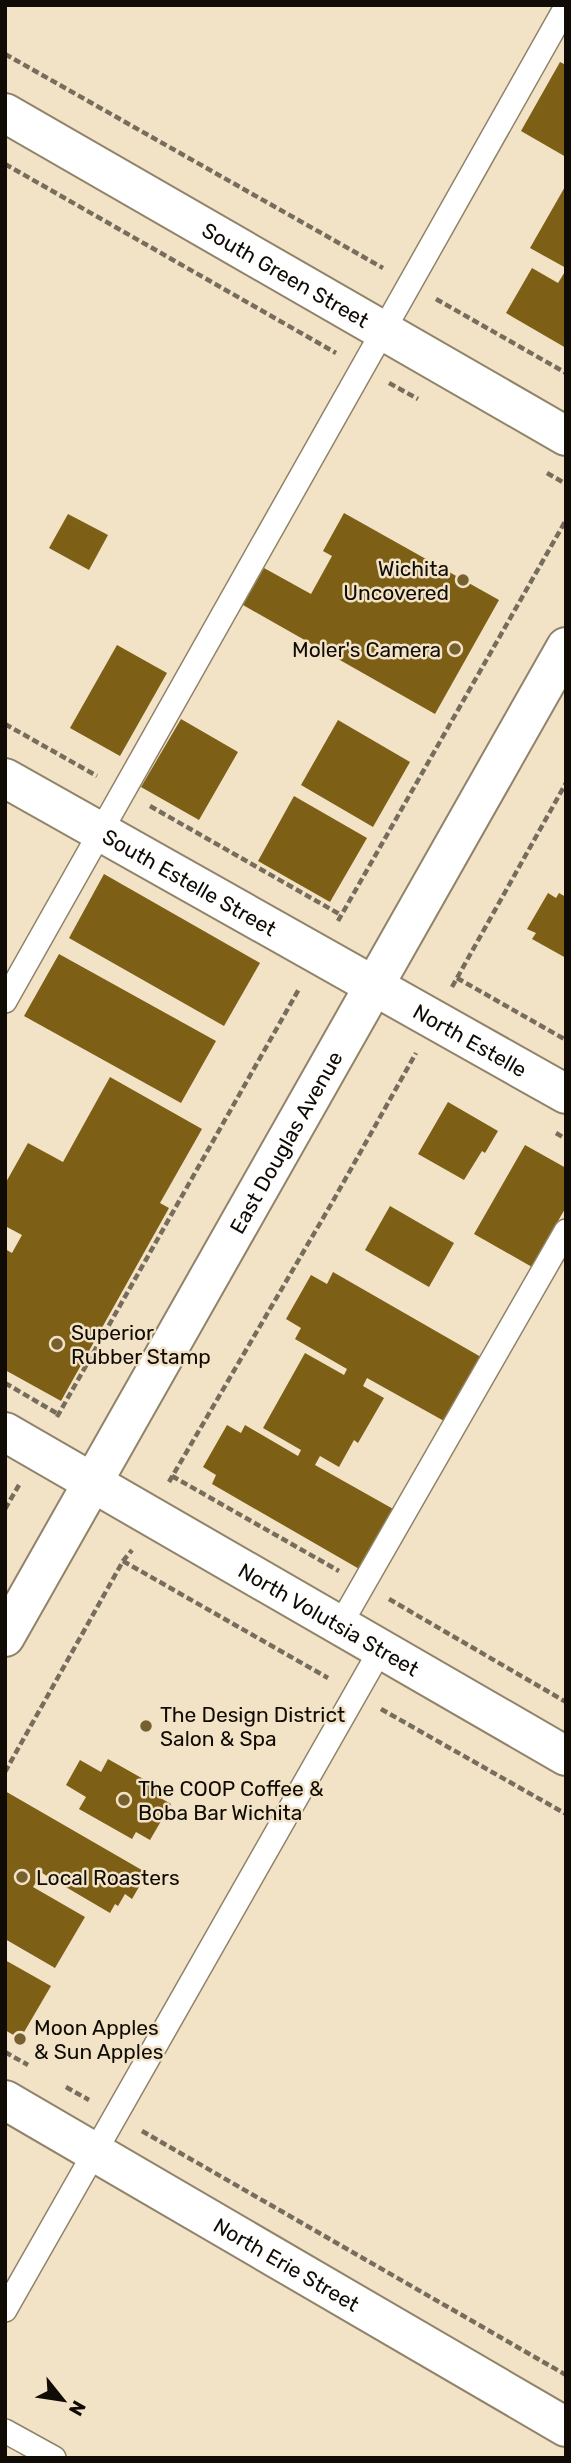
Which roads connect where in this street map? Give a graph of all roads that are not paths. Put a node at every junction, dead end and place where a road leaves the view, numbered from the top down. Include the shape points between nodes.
1 (566, 7) edge
2 (5, 113) edge
3 (383, 331) junction
4 (566, 436) edge
5 (566, 647) edge
6 (5, 778) edge
7 (101, 832) junction
8 (374, 984) junction
9 (5, 1001) edge
10 (566, 1094) edge
11 (566, 1231) edge
12 (5, 1432) edge
13 (93, 1483) junction
14 (340, 1625) junction
15 (5, 1637) edge
16 (381, 1649) junction
17 (566, 1756) edge
18 (5, 2100) edge
19 (95, 2152) junction
20 (5, 2310) edge
21 (566, 2427) edge
22 (5, 2431) edge
23 (54, 2458) edge

1 - 3 lane
2 - 3 street, South Green Street
3 - 4 street, South Green Street
3 - 7 lane
5 - 8 street, East Douglas Avenue
6 - 7 street, South Estelle Street
7 - 8 street, South Estelle Street
7 - 9 lane
8 - 10 street, North Estelle
8 - 13 street, East Douglas Avenue
11 - 14 lane
12 - 13 street, North Volutsia Street
13 - 14 street, North Volutsia Street
13 - 15 street, East Douglas Avenue
14 - 16 street, North Volutsia Street
16 - 17 street, North Volutsia Street
16 - 19 lane
18 - 19 street, North Erie Street
19 - 20 lane
19 - 21 street, North Erie Street
22 - 23 lane

